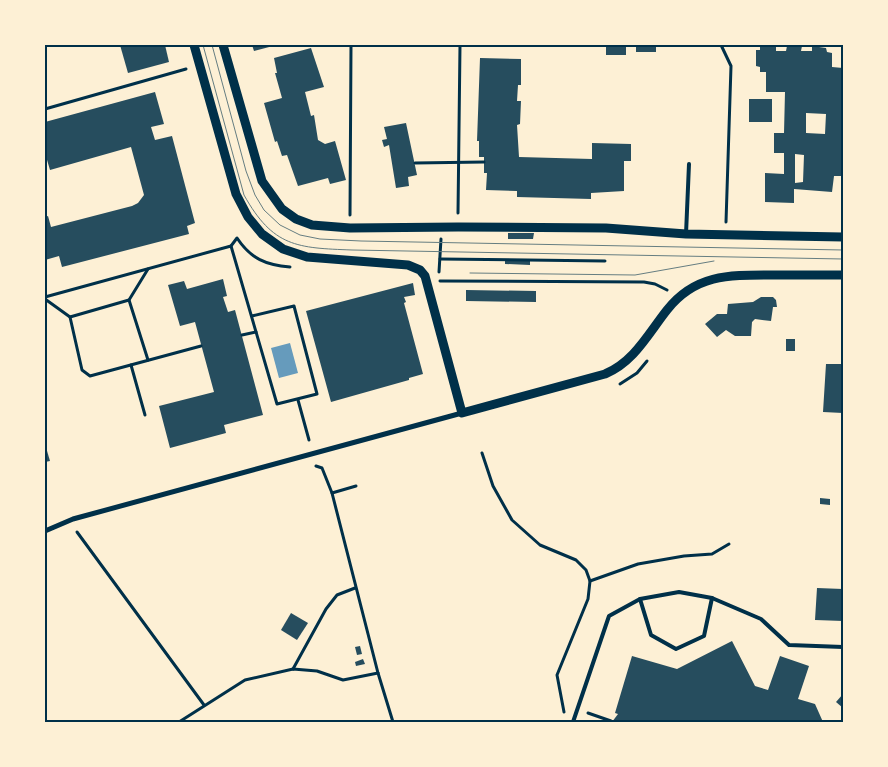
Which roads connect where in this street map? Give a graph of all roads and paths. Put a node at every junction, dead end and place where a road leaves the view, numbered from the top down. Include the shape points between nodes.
1 (194, 45) edge
2 (223, 45) edge
3 (350, 45) edge
4 (460, 45) edge
5 (721, 45) edge
6 (186, 69) dead end
7 (45, 109) edge
8 (459, 162) junction
9 (484, 162) dead end
10 (415, 163) dead end
11 (688, 164) dead end
12 (458, 226) junction
13 (442, 227) junction
14 (350, 228) junction
15 (686, 234) junction
16 (726, 235) junction
17 (843, 237) edge
18 (237, 238) dead end
19 (232, 246) junction
20 (440, 259) junction
21 (605, 261) dead end
22 (148, 269) junction
23 (843, 274) edge
24 (425, 276) junction
25 (439, 280) junction
26 (439, 286) dead end
27 (678, 297) junction
28 (45, 298) edge
29 (129, 300) junction
30 (252, 316) junction
31 (70, 317) junction
32 (256, 332) junction
33 (242, 335) dead end
34 (201, 346) dead end
35 (148, 360) junction
36 (131, 365) junction
37 (298, 400) junction
38 (462, 413) junction
39 (145, 415) dead end
40 (309, 440) dead end
41 (482, 453) dead end
42 (316, 466) dead end
43 (356, 486) dead end
44 (332, 493) junction
45 (45, 531) edge
46 (77, 532) dead end
47 (729, 544) dead end
48 (590, 581) junction
49 (355, 588) junction
50 (712, 598) junction
51 (640, 599) junction
52 (843, 647) edge
53 (293, 669) junction
54 (378, 673) junction
55 (204, 705) junction
56 (586, 712) dead end
57 (565, 713) dead end
58 (611, 720) dead end
59 (179, 722) edge
60 (393, 722) edge
61 (573, 722) edge

1 - 24 street via 236,194 255,226 270,241 290,252 321,259 408,265
2 - 14 street via 259,171 271,197 288,215 312,225
3 - 14 path
4 - 8 path
5 - 16 path via 731,66
6 - 7 path
8 - 9 path
8 - 10 path
8 - 12 path
11 - 15 lane
12 - 13 street
12 - 15 street via 606,228
13 - 14 street
13 - 20 path
15 - 16 street
16 - 17 street
18 - 19 path
19 - 22 path
19 - 30 path
20 - 21 path
20 - 25 path
22 - 28 path
22 - 29 path
23 - 27 street via 720,276
24 - 25 path
24 - 38 street
25 - 26 path
25 - 27 path via 644,282 663,287
27 - 38 street via 620,368
28 - 31 path
29 - 31 path
29 - 35 path
30 - 32 path
30 - 37 path via 294,306 317,394
31 - 36 path via 82,370 90,376
32 - 33 path
32 - 37 path via 277,404
34 - 35 path
35 - 36 path
36 - 39 path
37 - 40 path
38 - 45 street via 73,519
41 - 48 path via 493,486 512,520 540,545 576,560 586,570
42 - 44 path via 322,468
43 - 44 path
44 - 49 path
46 - 55 path
47 - 48 path via 712,554 638,564
48 - 57 path via 588,599 557,675
49 - 53 path via 337,595
49 - 54 path
50 - 51 lane via 679,592
50 - 51 lane via 704,636 676,649 651,635
50 - 52 lane via 761,619 789,645
51 - 61 lane via 610,616
53 - 54 path via 317,671 343,680
53 - 55 path via 245,680
54 - 60 path
55 - 59 path
56 - 58 path

